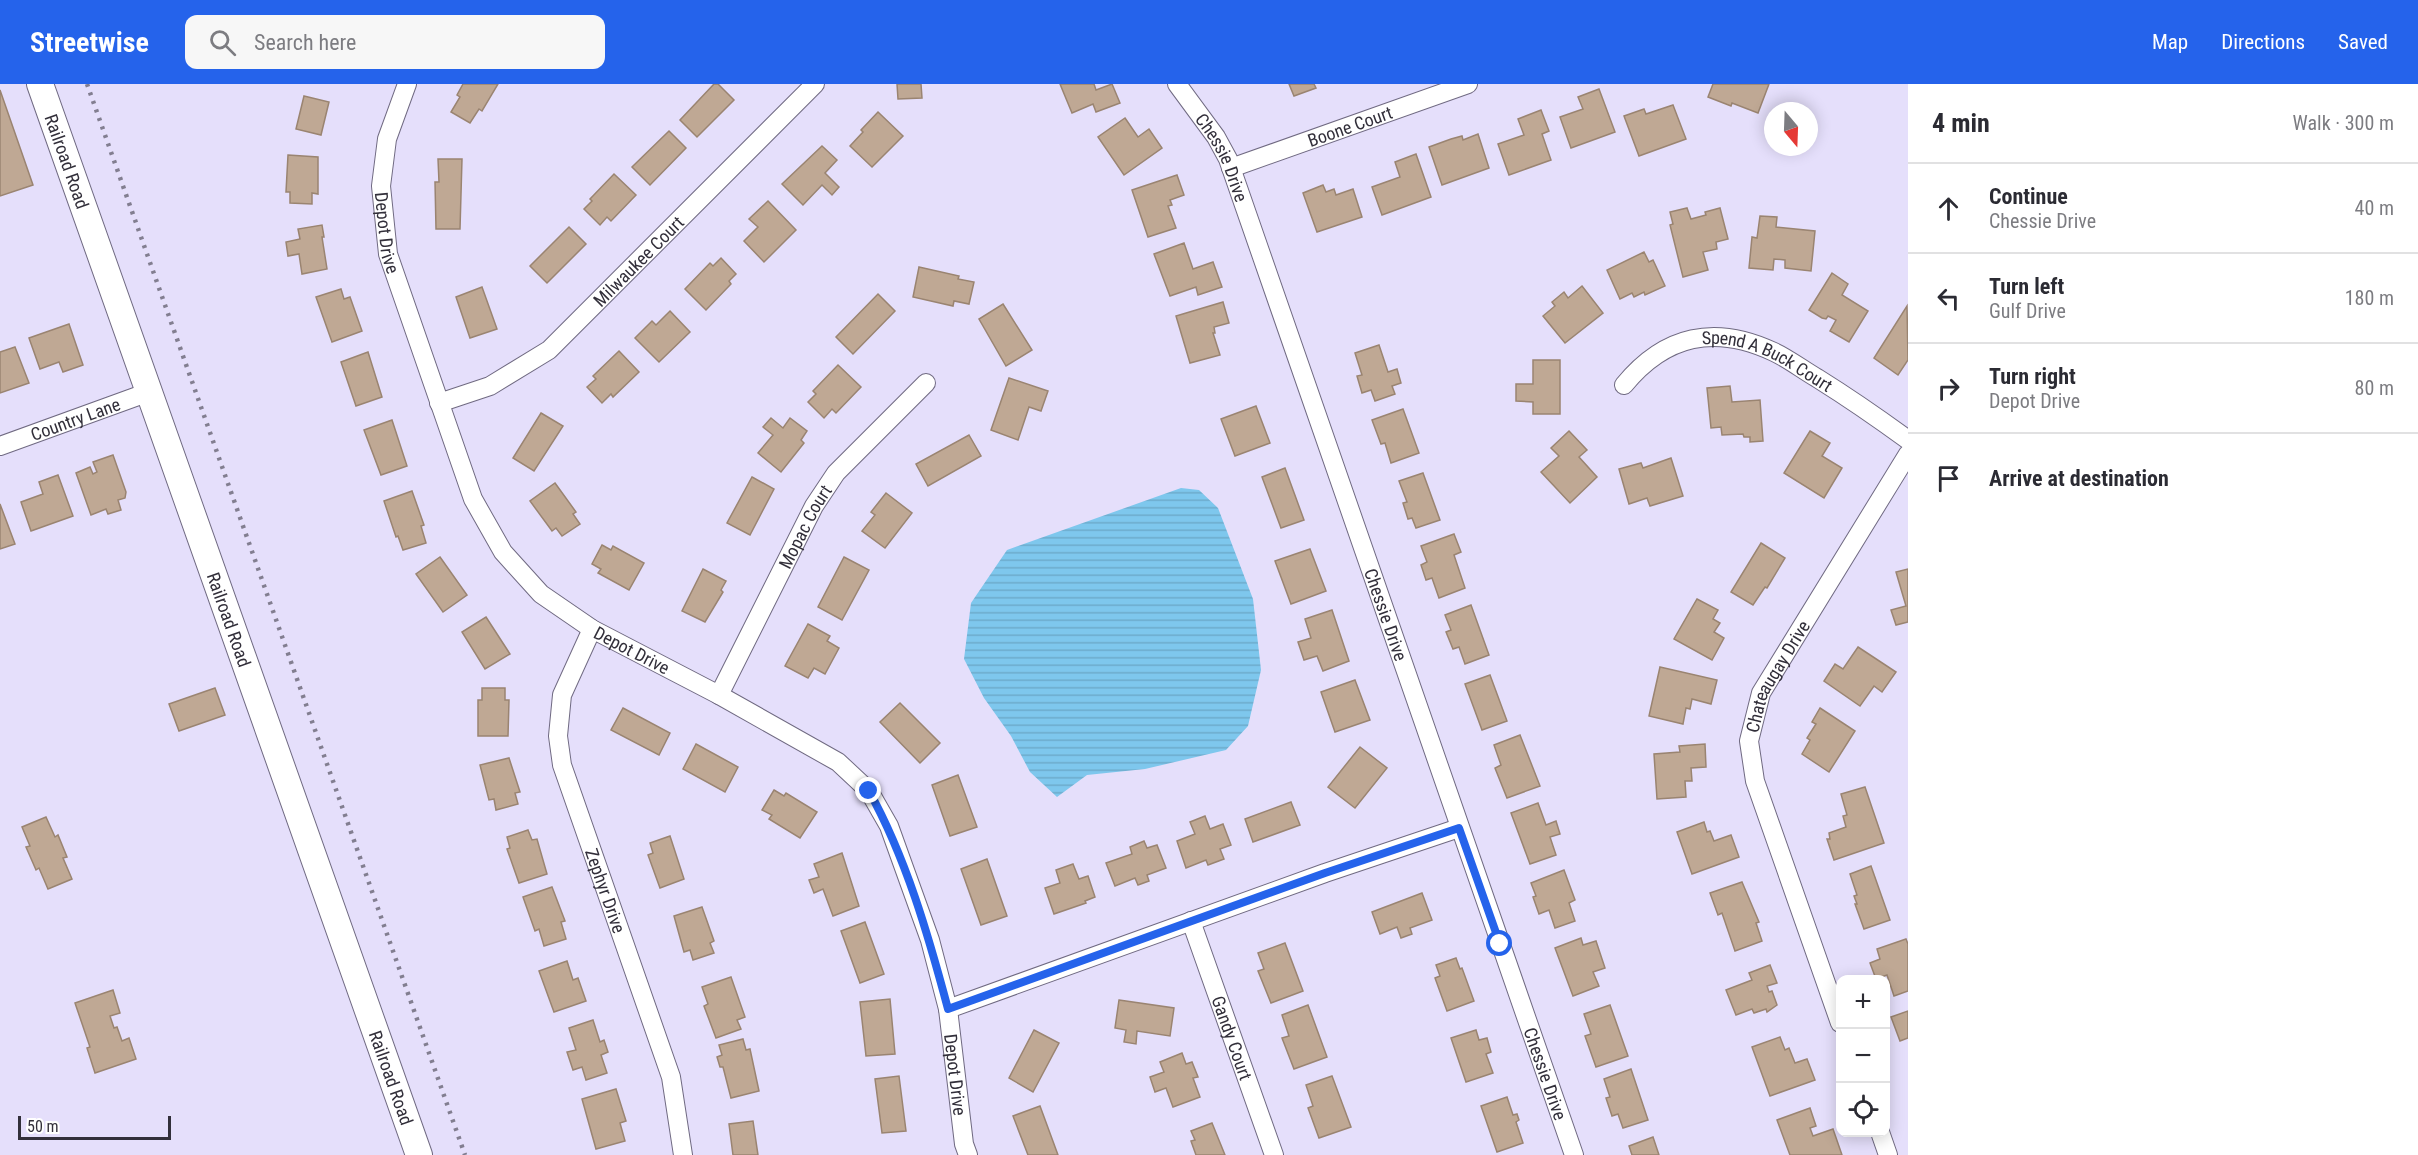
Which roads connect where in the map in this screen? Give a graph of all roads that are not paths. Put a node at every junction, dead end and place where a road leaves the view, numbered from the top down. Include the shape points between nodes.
1 (40, 84) edge
2 (407, 84) edge
3 (815, 84) edge
4 (1177, 84) edge
5 (1468, 84) edge
6 (1231, 168) junction
7 (926, 383) dead end
8 (1624, 385) dead end
9 (149, 392) junction
10 (439, 403) junction
11 (1908, 440) edge
12 (0, 446) edge
13 (1908, 454) edge
14 (592, 629) junction
15 (719, 695) junction
16 (1459, 828) junction
17 (1191, 921) junction
18 (948, 1009) junction
19 (1836, 1012) edge
20 (1882, 1137) edge
21 (419, 1155) edge
22 (683, 1155) edge
23 (968, 1155) edge
24 (1274, 1155) edge
25 (1574, 1155) edge
26 (1888, 1155) edge

1 - 9 street, Railroad Road
2 - 10 street, Depot Drive via 387,139 381,186 388,254
3 - 10 street, Milwaukee Court via 549,350 490,386
4 - 6 street, Chessie Drive via 1216,137
5 - 6 street, Boone Court
6 - 16 street, Chessie Drive
7 - 15 street, Mopac Court via 836,473 814,506
8 - 11 street, Spend A Buck Court via 1639,366 1674,344 1701,336 1730,336 1774,352 1871,412
9 - 12 street, Country Lane
9 - 21 street, Railroad Road
10 - 14 street, Depot Drive via 473,499 503,552 542,594
13 - 19 street, Chateaugay Drive via 1761,693 1749,741 1755,781
14 - 15 street, Depot Drive
14 - 22 street, Zephyr Drive via 562,695 558,736 562,765 671,1077
15 - 18 street, Depot Drive via 838,762 869,791 889,826 930,940
16 - 17 street
16 - 25 street, Chessie Drive
17 - 18 street
17 - 24 street, Gandy Court
18 - 23 street, Depot Drive
20 - 26 street

